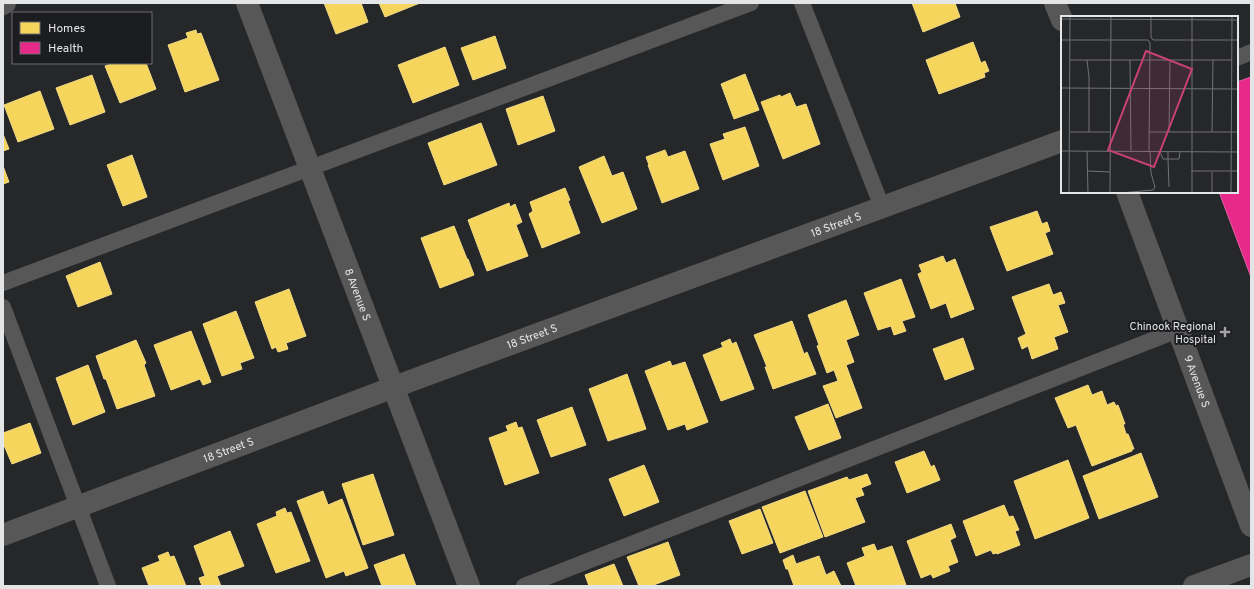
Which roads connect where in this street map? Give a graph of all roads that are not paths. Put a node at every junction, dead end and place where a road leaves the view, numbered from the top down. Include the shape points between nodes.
1 (247, 3) edge
2 (750, 3) edge
3 (802, 3) edge
4 (1251, 52) edge
5 (1238, 58) edge
6 (1061, 141) edge
7 (310, 167) junction
8 (1128, 193) edge
9 (882, 207) junction
10 (3, 283) edge
11 (3, 307) edge
12 (1178, 330) junction
13 (394, 387) junction
14 (78, 507) junction
15 (1251, 526) edge
16 (3, 535) edge
17 (1251, 565) edge
18 (108, 586) edge
19 (469, 586) edge
20 (524, 586) edge
21 (1194, 586) edge

1 - 7 street, 8 Avenue S
2 - 7 lane
3 - 9 lane
4 - 5 lane
6 - 9 street, 18 Street S
7 - 10 lane
7 - 13 street, 8 Avenue S
8 - 12 street, 9 Avenue S
9 - 13 street, 18 Street S
11 - 14 lane
12 - 15 street, 9 Avenue S
12 - 20 lane
13 - 14 street, 18 Street S
13 - 19 street, 8 Avenue S
14 - 16 street, 18 Street S
14 - 18 lane
17 - 21 street

